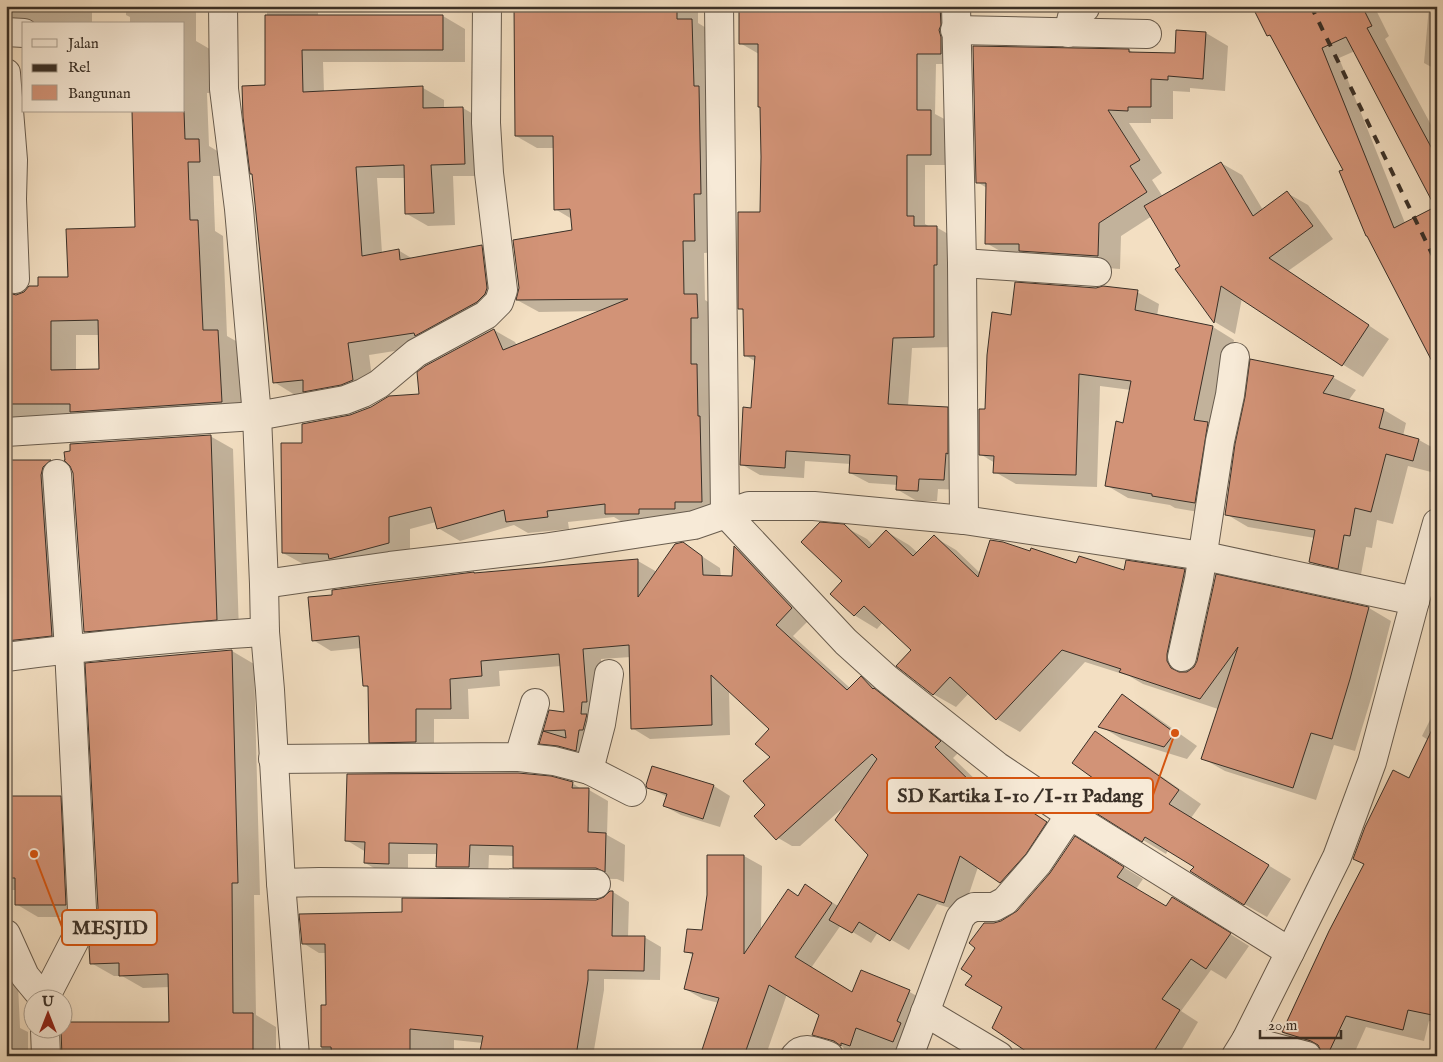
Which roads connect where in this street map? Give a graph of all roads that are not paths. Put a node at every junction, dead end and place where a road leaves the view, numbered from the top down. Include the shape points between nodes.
1 (223, 6) edge
2 (487, 6) edge
3 (719, 6) edge
4 (1085, 8) dead end
5 (955, 18) edge
6 (6, 32) edge
7 (22, 33) edge
8 (1068, 33) junction
9 (1147, 34) dead end
10 (6, 73) edge
11 (962, 263) junction
12 (1097, 272) dead end
13 (15, 279) dead end
14 (1236, 357) dead end
15 (257, 416) junction
16 (6, 432) edge
17 (57, 474) dead end
18 (724, 513) junction
19 (964, 520) junction
20 (1437, 523) edge
21 (1203, 556) junction
22 (264, 584) junction
23 (1414, 601) junction
24 (265, 632) junction
25 (69, 649) junction
26 (1182, 656) dead end
27 (6, 657) edge
28 (609, 674) dead end
29 (534, 703) dead end
30 (519, 757) junction
31 (273, 759) junction
32 (589, 770) junction
33 (632, 792) dead end
34 (1070, 815) junction
35 (281, 883) junction
36 (596, 884) dead end
37 (6, 934) edge
38 (1290, 952) junction
39 (37, 990) edge
40 (49, 990) edge
41 (925, 1012) junction
42 (45, 1040) edge
43 (1241, 1048) edge
44 (46, 1056) edge
45 (295, 1056) edge
46 (795, 1056) edge
47 (829, 1056) edge
48 (909, 1056) edge
49 (1000, 1056) edge
50 (1308, 1056) edge

1 - 15 street via 224,89
2 - 15 street via 486,123 493,219 503,290 499,302 486,315 416,352 363,394
3 - 18 street
4 - 8 street via 1072,17
5 - 8 street
5 - 11 street
6 - 7 street
8 - 9 street
10 - 13 street via 13,160
11 - 12 street
11 - 19 street
14 - 21 street
15 - 16 street
15 - 22 street
17 - 25 street
18 - 19 street via 750,506 814,506
18 - 22 street via 694,524 543,548
18 - 34 street via 846,642 886,678 997,766
19 - 21 street
20 - 23 street
21 - 23 street
21 - 26 street
22 - 24 street
23 - 38 street via 1372,762 1336,857
24 - 25 street
24 - 31 street
25 - 27 street
25 - 40 street via 82,909 77,936
28 - 32 street
29 - 30 street
30 - 31 street
30 - 32 street
31 - 35 street
32 - 33 street
34 - 38 street
34 - 41 street via 1038,863 1005,901 994,907 966,910 960,918
35 - 36 street
35 - 45 street
37 - 39 street via 25,976
38 - 43 street
41 - 48 street
41 - 49 street
42 - 44 street
43 - 50 street
46 - 47 street via 803,1050

